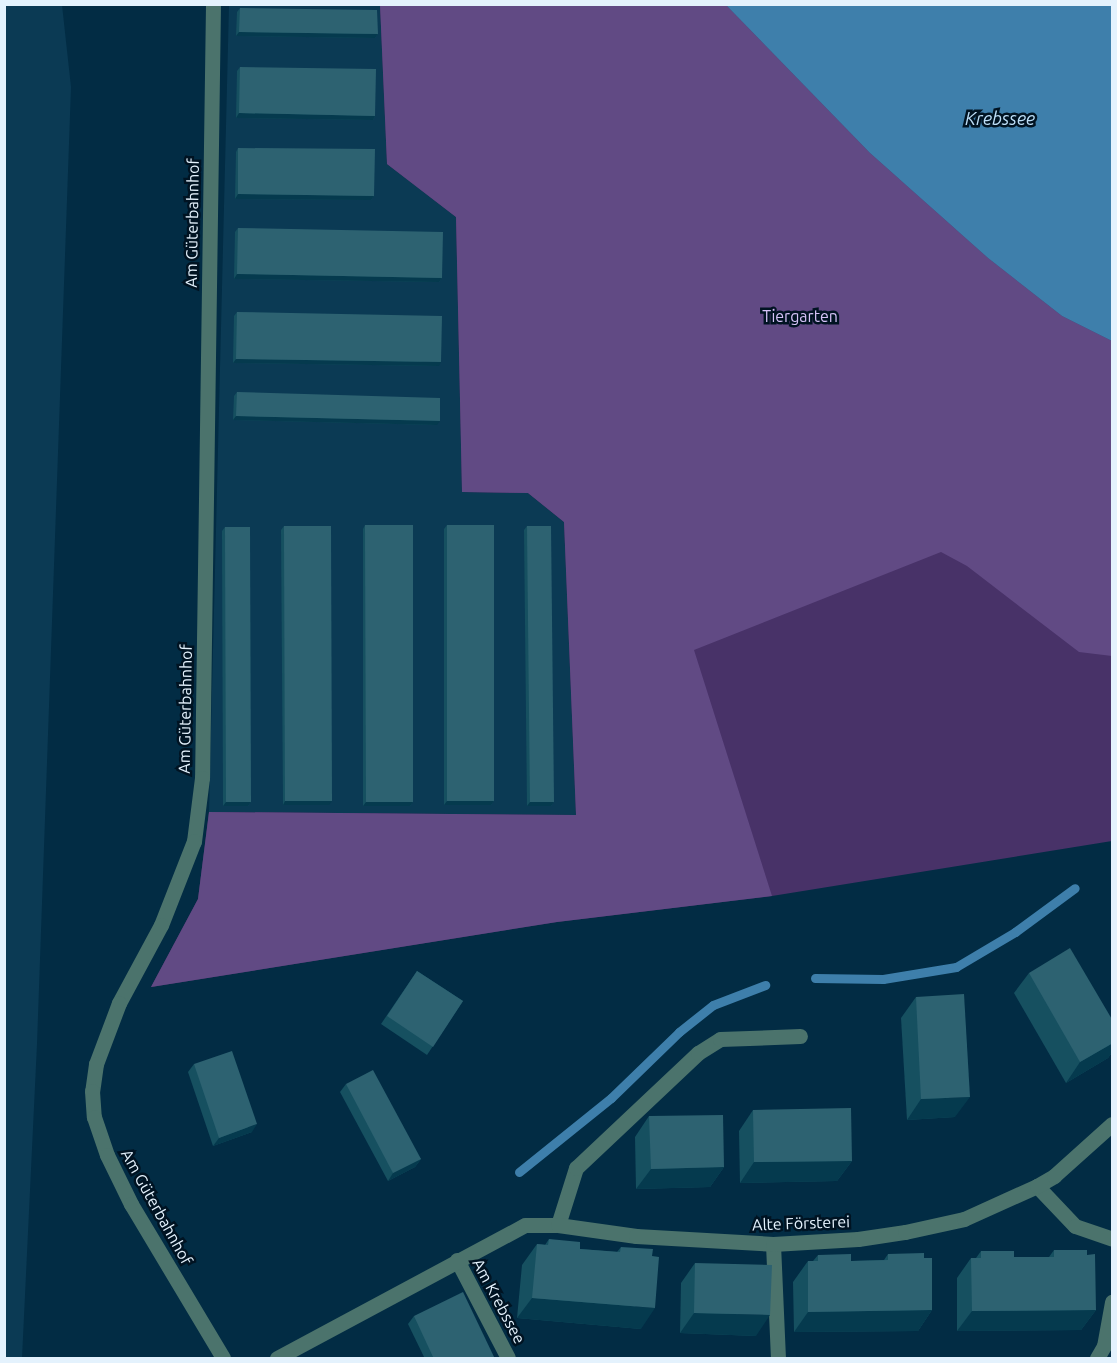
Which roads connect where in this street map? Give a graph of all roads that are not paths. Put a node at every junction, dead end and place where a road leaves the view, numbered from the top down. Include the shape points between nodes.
1 (213, 4) edge
2 (800, 1036) dead end
3 (1113, 1124) edge
4 (1037, 1186) junction
5 (558, 1225) junction
6 (1113, 1239) edge
7 (773, 1244) junction
8 (457, 1260) junction
9 (1113, 1302) edge
10 (224, 1359) edge
11 (277, 1359) edge
12 (508, 1359) edge
13 (778, 1359) edge
14 (1097, 1359) edge

1 - 10 street, Am Güterbahnhof via 202,778 194,841 161,925 119,1003 96,1064 92,1091 94,1117 107,1155
2 - 5 street via 720,1039 698,1053 576,1168
3 - 4 street, Alte Försterei
4 - 6 street via 1075,1226
4 - 7 street, Alte Försterei via 963,1219 905,1232
5 - 7 street, Alte Försterei via 636,1236
5 - 8 street, Alte Försterei via 525,1225
7 - 13 street
8 - 11 street, Alte Försterei
8 - 12 street, Am Krebssee
9 - 14 street via 1104,1346

